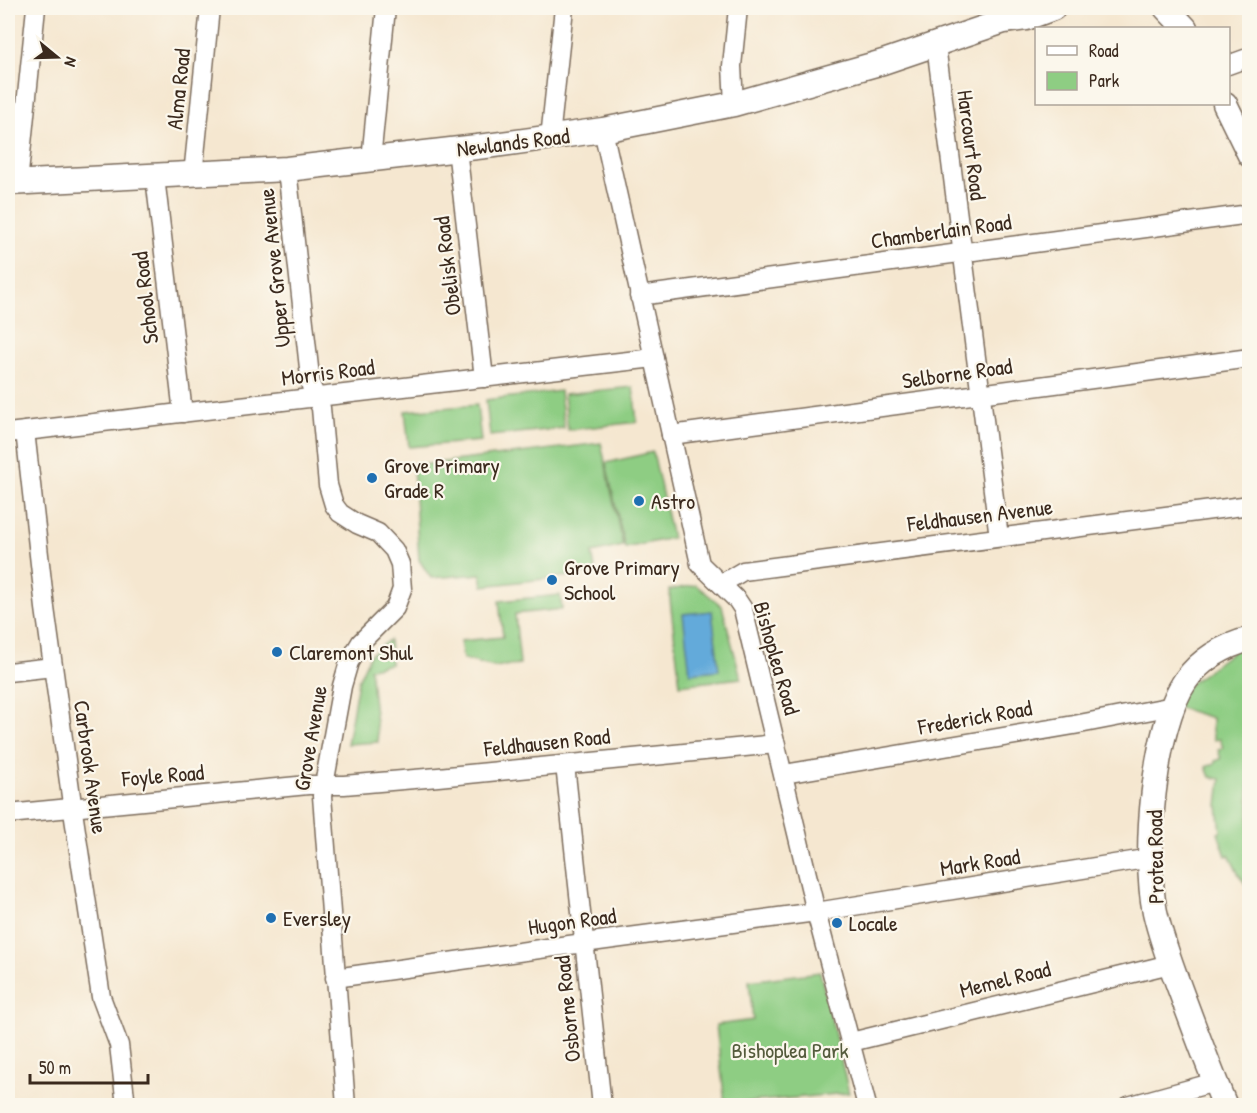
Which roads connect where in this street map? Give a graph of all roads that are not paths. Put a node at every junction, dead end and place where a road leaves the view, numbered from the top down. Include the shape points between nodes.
1 (36, 8) edge
2 (210, 8) edge
3 (386, 8) edge
4 (564, 8) edge
5 (738, 8) edge
6 (1023, 8) edge
7 (1053, 8) edge
8 (1166, 8) edge
9 (1179, 8) edge
10 (1004, 21) junction
11 (1185, 27) edge
12 (1186, 27) edge
13 (936, 45) junction
14 (1250, 57) edge
15 (1230, 64) edge
16 (734, 104) junction
17 (1225, 105) edge
18 (603, 130) junction
19 (550, 138) junction
20 (458, 149) junction
21 (1250, 155) edge
22 (371, 160) junction
23 (287, 169) junction
24 (193, 175) junction
25 (155, 177) junction
26 (13, 183) edge
27 (1250, 214) edge
28 (962, 252) junction
29 (639, 296) junction
30 (654, 358) junction
31 (1250, 358) edge
32 (484, 378) junction
33 (980, 394) junction
34 (316, 397) junction
35 (183, 413) junction
36 (16, 432) edge
37 (670, 435) junction
38 (1250, 505) edge
39 (999, 537) junction
40 (721, 584) junction
41 (1250, 639) edge
42 (53, 667) junction
43 (8, 672) edge
44 (1173, 706) junction
45 (776, 744) junction
46 (566, 765) junction
47 (784, 774) junction
48 (323, 785) junction
49 (72, 808) junction
50 (8, 814) edge
51 (1151, 858) junction
52 (816, 912) junction
53 (584, 943) junction
54 (1170, 964) junction
55 (335, 978) junction
56 (851, 1042) junction
57 (1215, 1082) junction
58 (864, 1105) edge
59 (126, 1106) edge
60 (346, 1106) edge
61 (602, 1106) edge
62 (1128, 1106) edge
63 (1225, 1106) edge

1 - 26 street
2 - 24 street, Alma Road
3 - 22 street
4 - 19 street
5 - 16 street via 732,66
6 - 10 main road, Newlands Road
7 - 10 main road, Newlands Road
8 - 11 main road
9 - 12 main road
10 - 13 main road, Newlands Road
13 - 16 main road, Newlands Road
13 - 28 street, Harcourt Road
14 - 15 street
16 - 18 main road, Newlands Road
17 - 21 main road
18 - 19 main road, Newlands Road
18 - 29 street, Bishoplea Road
19 - 20 main road, Newlands Road
20 - 22 main road, Newlands Road
20 - 32 street, Obelisk Road
22 - 23 main road, Newlands Road
23 - 24 main road, Newlands Road
23 - 34 street, Upper Grove Avenue via 311,386
24 - 25 main road, Newlands Road
25 - 26 main road, Newlands Road
25 - 35 street, School Road
27 - 28 street, Chamberlain Road
28 - 29 street, Chamberlain Road
28 - 33 street, Harcourt Road
29 - 30 street, Bishoplea Road
30 - 32 street, Morris Road
30 - 37 street, Bishoplea Road
31 - 33 street, Selborne Road
32 - 34 street, Morris Road
33 - 37 street, Selborne Road
33 - 39 street, Harcourt Road
34 - 35 street, Morris Road
34 - 48 street, Grove Avenue via 321,408 328,485 334,505 357,524 378,533 394,550 400,564 402,589 395,608 361,642 349,662
35 - 36 street, Morris Road
36 - 42 street, Carbrook Avenue
37 - 40 street, Bishoplea Road via 700,564
38 - 39 street, Feldhausen Avenue
39 - 40 street, Feldhausen Avenue via 741,571
40 - 45 street, Bishoplea Road via 743,609
41 - 44 main road, Protea Road via 1221,649 1199,665 1185,681
42 - 43 street
42 - 49 street, Carbrook Avenue
44 - 47 street, Frederick Road
44 - 51 main road, Protea Road via 1156,778
45 - 46 street, Feldhausen Road
45 - 47 street, Bishoplea Road
46 - 48 street, Feldhausen Road
46 - 53 street, Osborne Road
47 - 52 street, Bishoplea Road
48 - 49 street, Foyle Road
48 - 55 street, Grove Avenue
49 - 50 street, Foyle Road
49 - 59 street, Carbrook Avenue via 101,997 119,1045
51 - 52 street, Mark Road
51 - 54 main road, Protea Road via 1155,912
52 - 53 street, Hugon Road
52 - 56 street, Bishoplea Road
53 - 55 street, Hugon Road
53 - 61 street, Osborne Road
54 - 56 street, Memel Road
54 - 57 main road, Protea Road
55 - 60 street, Grove Avenue
56 - 58 street, Bishoplea Road
57 - 62 street
57 - 63 main road, Protea Road

